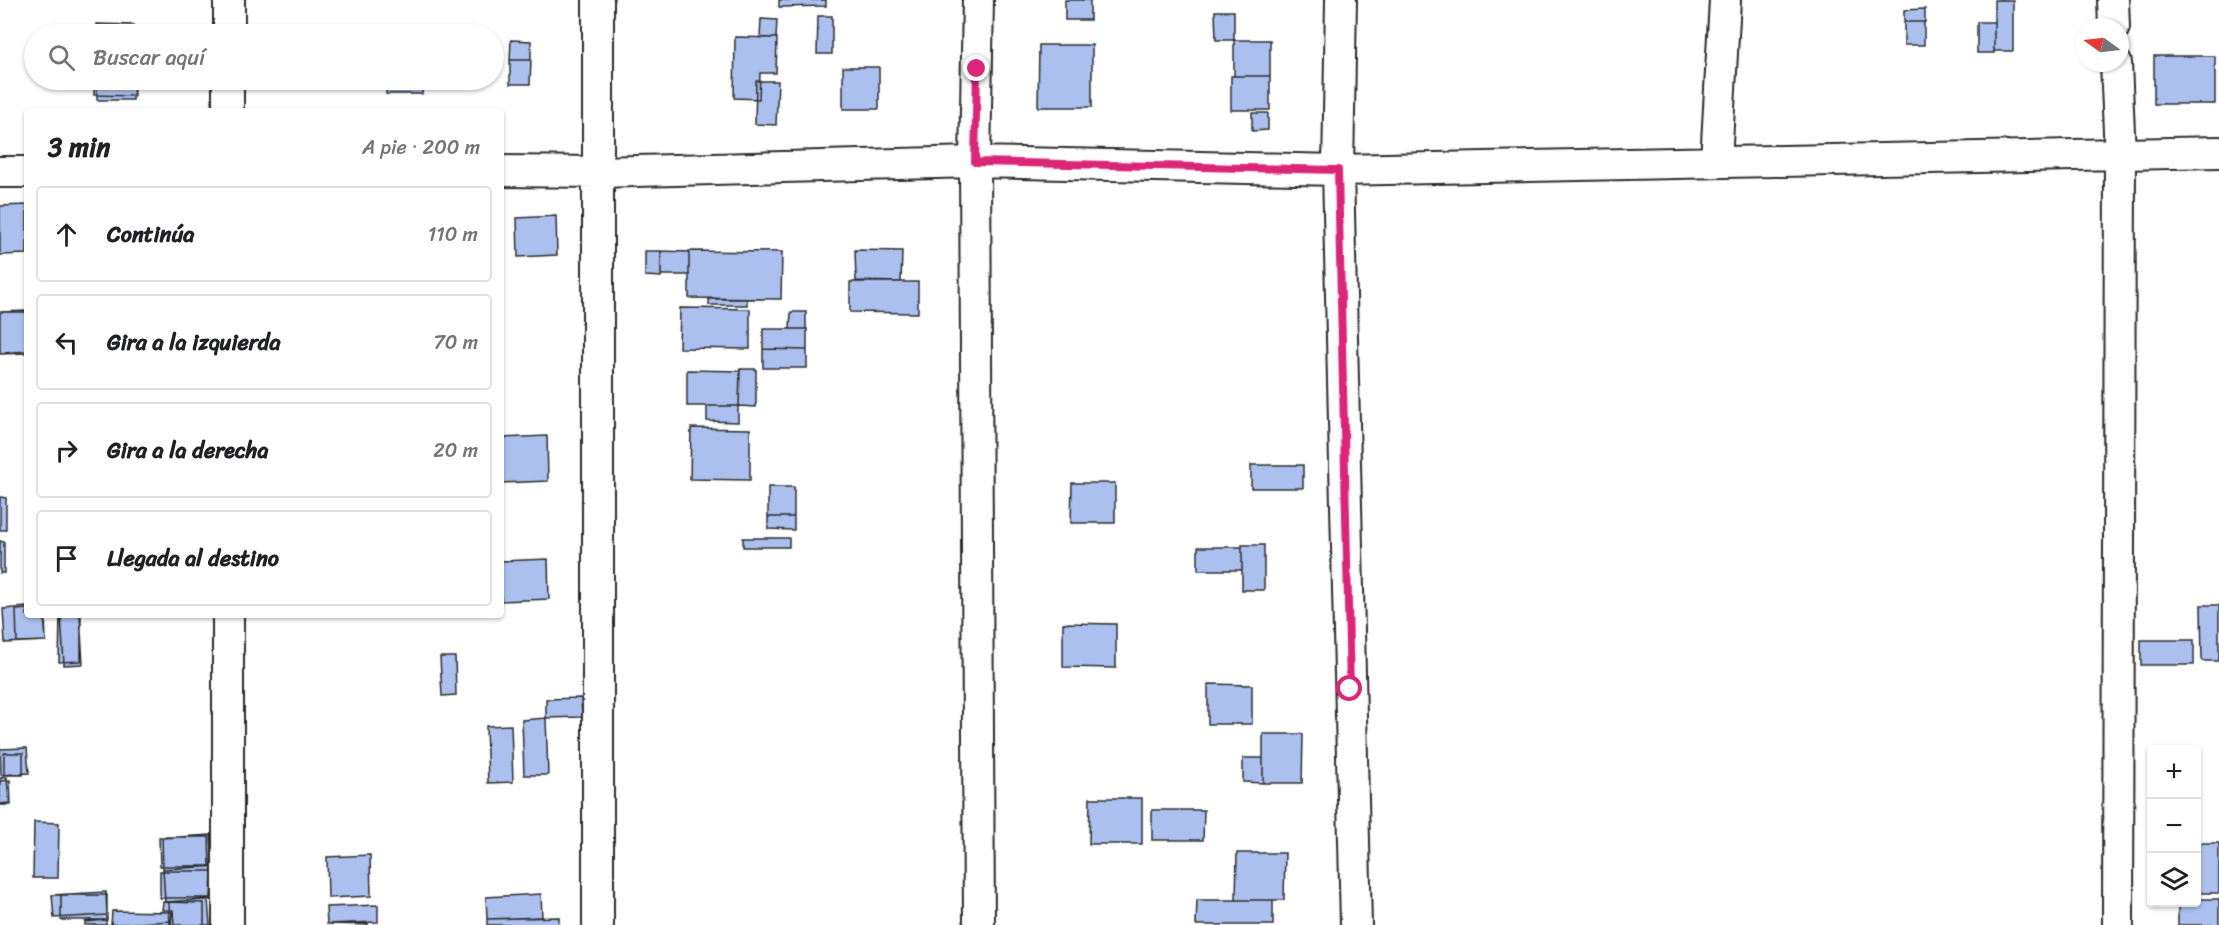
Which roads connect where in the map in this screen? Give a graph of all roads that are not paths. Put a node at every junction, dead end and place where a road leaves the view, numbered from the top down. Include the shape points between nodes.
1 (229, 0) edge
2 (598, 0) edge
3 (978, 0) edge
4 (1341, 0) edge
5 (1725, 0) edge
6 (2113, 0) edge
7 (2114, 18) edge
8 (229, 24) edge
9 (2116, 72) edge
10 (228, 90) edge
11 (228, 108) edge
12 (2219, 152) edge
13 (2120, 154) junction
14 (1716, 161) junction
15 (975, 162) junction
16 (1338, 170) junction
17 (504, 171) edge
18 (0, 172) edge
19 (24, 172) edge
20 (598, 172) junction
21 (228, 618) edge
22 (228, 925) edge
23 (598, 925) edge
24 (979, 925) edge
25 (1356, 925) edge
26 (2118, 925) edge

1 - 8 street
2 - 20 street
3 - 15 street
4 - 16 street
5 - 14 street
6 - 7 street
9 - 13 street
10 - 11 street
12 - 13 street
13 - 14 street
13 - 26 street
14 - 16 street
15 - 16 street
15 - 20 street
15 - 24 street
16 - 25 street
17 - 20 street
18 - 19 street
20 - 23 street
21 - 22 street

